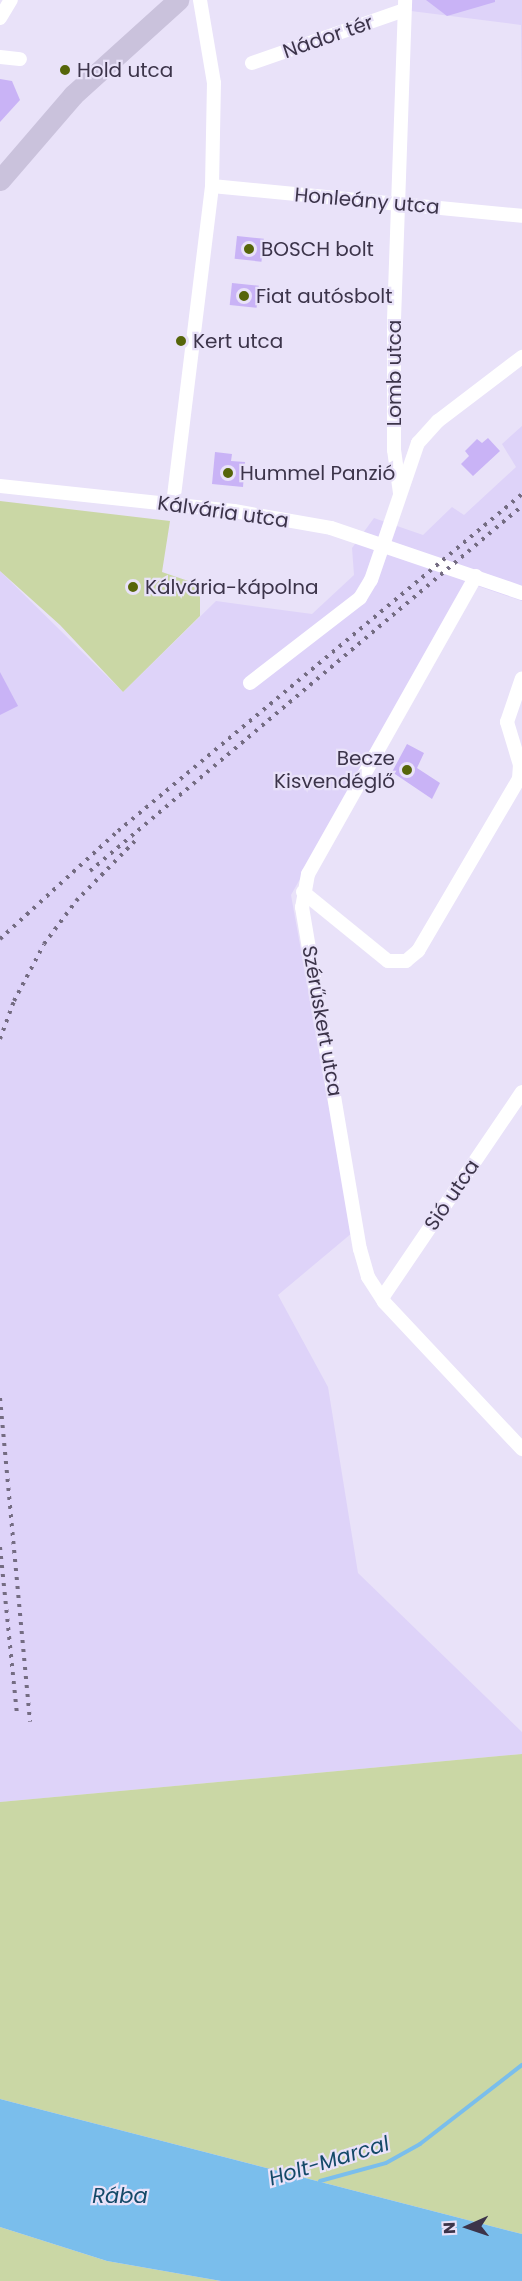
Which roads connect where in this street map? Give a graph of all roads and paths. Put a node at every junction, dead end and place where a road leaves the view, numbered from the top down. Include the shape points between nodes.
1 (11, 0) edge
2 (178, 0) edge
3 (200, 0) edge
4 (404, 5) edge
5 (0, 18) edge
6 (0, 57) edge
7 (20, 59) dead end
8 (252, 63) dead end
9 (0, 180) edge
10 (212, 186) junction
11 (397, 203) junction
12 (522, 216) edge
13 (522, 357) edge
14 (0, 486) edge
15 (400, 493) junction
16 (173, 504) junction
17 (383, 542) junction
18 (476, 576) junction
19 (522, 593) edge
20 (522, 678) edge
21 (250, 683) dead end
22 (303, 892) junction
23 (522, 1092) edge
24 (382, 1298) junction
25 (522, 1449) edge

1 - 5 street
2 - 9 main road via 73,95
3 - 10 street via 214,83
4 - 8 street, Nádor tér
4 - 11 street, Lomb utca
6 - 7 street
10 - 11 street, Honleány utca
10 - 16 street
11 - 12 street, Honleány utca
11 - 15 street, Lomb utca via 394,450
13 - 15 street via 438,421 418,443
14 - 16 street, Kálvária utca
15 - 17 street, Lomb utca
16 - 17 street, Kálvária utca via 331,528
17 - 18 street, Kálvária utca
17 - 21 street, Lomb utca via 360,598
18 - 19 street, Kálvária utca
18 - 22 street
20 - 22 street via 507,722 520,765 519,779 418,951 406,961 388,962
22 - 24 street, Szérűskert utca via 360,1249 368,1277
23 - 24 street, Sió utca
24 - 25 street, Szérűskert utca

